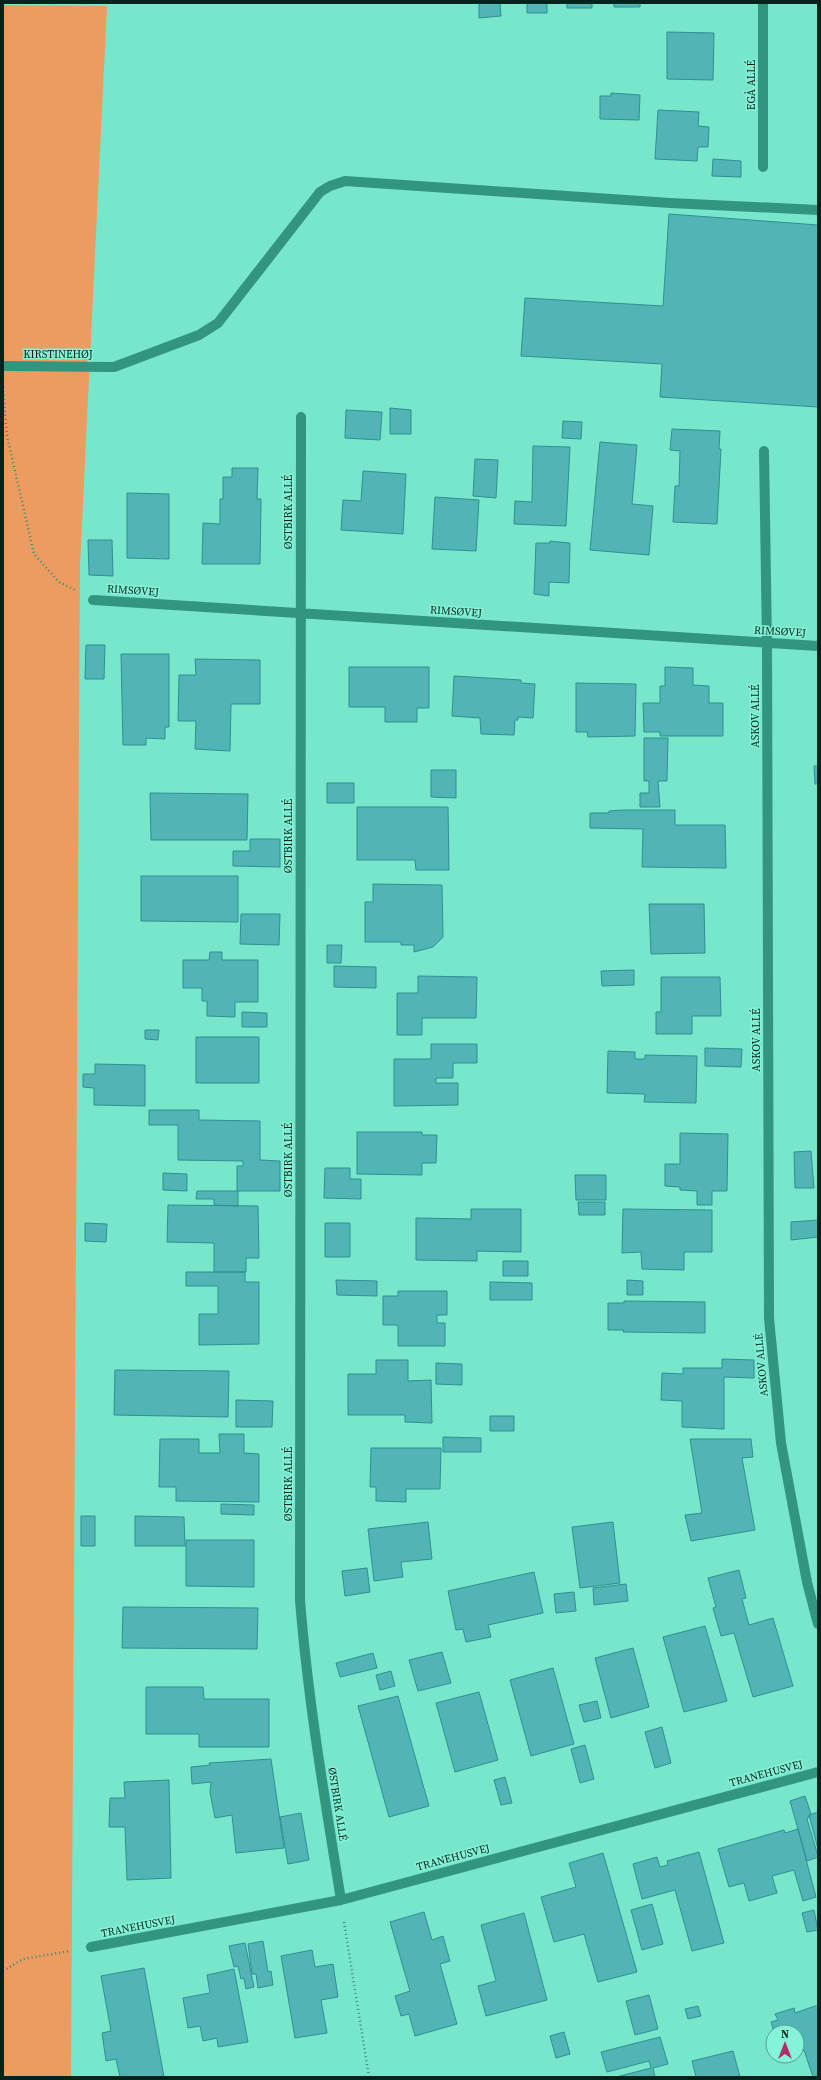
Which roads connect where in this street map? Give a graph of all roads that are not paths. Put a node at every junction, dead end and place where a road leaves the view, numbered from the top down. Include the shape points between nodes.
1 (763, 3) edge
2 (763, 167) dead end
3 (818, 210) edge
4 (3, 366) edge
5 (301, 417) dead end
6 (764, 451) dead end
7 (93, 600) road end
8 (300, 613) junction
9 (767, 643) junction
10 (818, 646) edge
11 (818, 1624) edge
12 (818, 1772) edge
13 (340, 1900) junction
14 (91, 1947) road end

1 - 2 street, EGÅ ALLÉ
3 - 4 street, KIRSTINEHØJ via 670,203 345,181 320,192 218,323 199,335 114,367
5 - 8 street, ØSTBIRK ALLÉ
6 - 9 street, ASKOV ALLÉ
7 - 8 street, RIMSØVEJ
8 - 9 street, RIMSØVEJ
8 - 13 street, ØSTBIRK ALLÉ via 300,1600 306,1674
9 - 10 street, RIMSØVEJ
9 - 11 street, ASKOV ALLÉ via 769,1318 781,1443 807,1582
12 - 13 street, TRANEHUSVEJ
13 - 14 street, TRANEHUSVEJ

